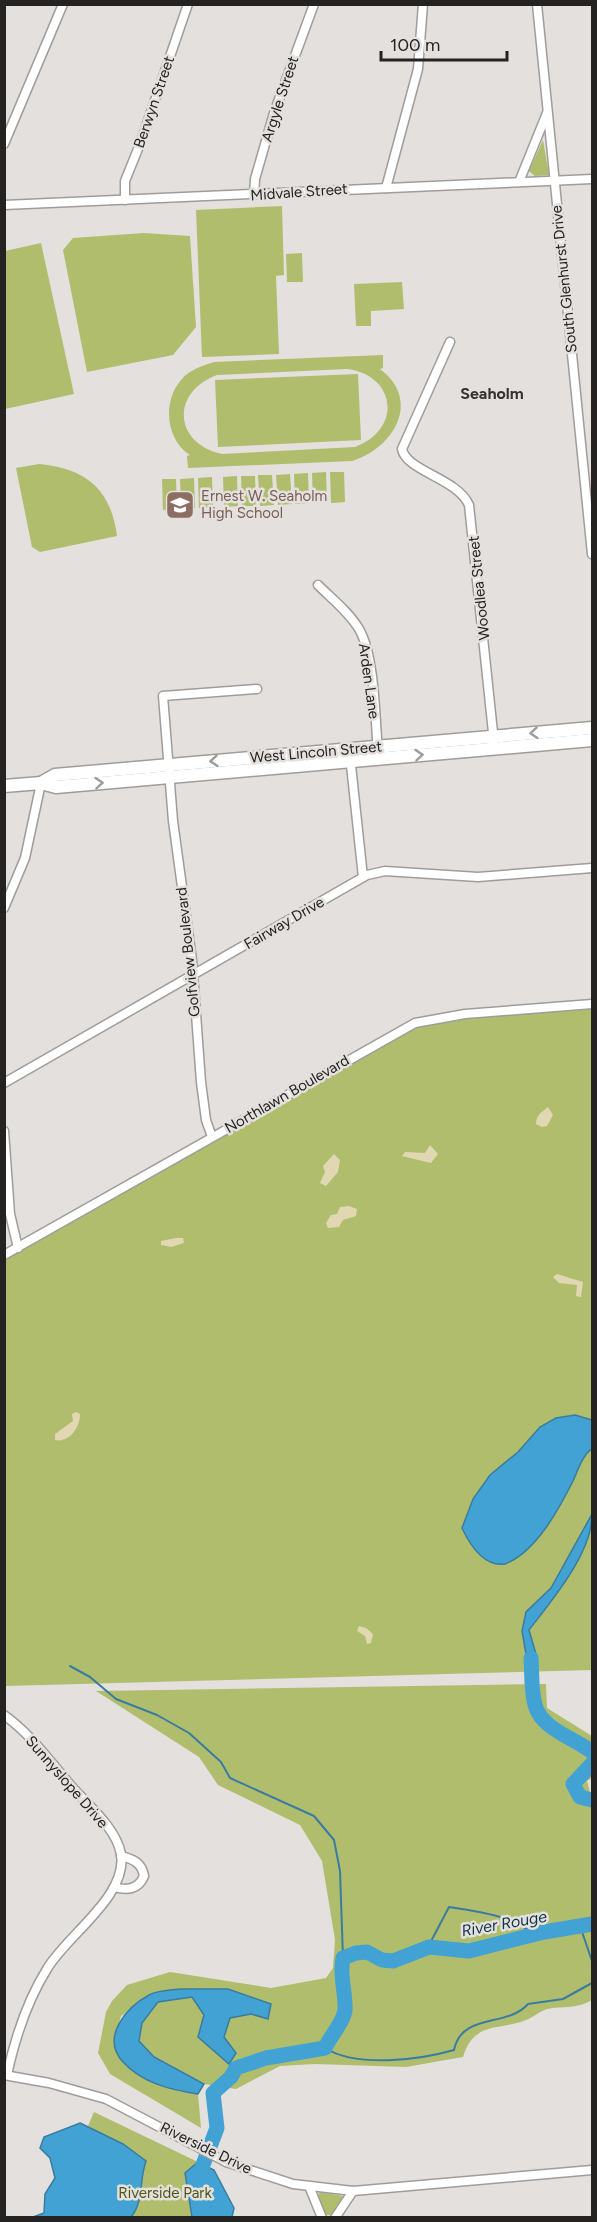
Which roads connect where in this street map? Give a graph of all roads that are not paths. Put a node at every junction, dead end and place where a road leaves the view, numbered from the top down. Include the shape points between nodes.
1 (63, 4) edge
2 (188, 4) edge
3 (314, 4) edge
4 (423, 4) edge
5 (537, 4) edge
6 (547, 112) junction
7 (4, 144) edge
8 (592, 179) edge
9 (555, 180) junction
10 (519, 182) junction
11 (386, 188) junction
12 (254, 195) junction
13 (125, 200) junction
14 (4, 205) edge
15 (450, 342) dead end
16 (592, 554) edge
17 (318, 585) dead end
18 (257, 689) dead end
19 (592, 728) edge
20 (592, 740) edge
21 (494, 743) junction
22 (378, 753) junction
23 (350, 755) junction
24 (171, 771) junction
25 (41, 783) junction
26 (4, 786) edge
27 (592, 868) edge
28 (363, 877) junction
29 (4, 908) edge
30 (192, 975) junction
31 (592, 1004) edge
32 (4, 1083) edge
33 (4, 1131) edge
34 (212, 1137) junction
35 (18, 1248) junction
36 (4, 1255) edge
37 (4, 1715) edge
38 (121, 1856) junction
39 (114, 1887) junction
40 (6, 2075) edge
41 (592, 2170) edge
42 (309, 2186) junction
43 (353, 2191) junction
44 (322, 2217) edge
45 (335, 2217) edge

1 - 7 street
2 - 13 street, Berwyn Street via 125,181
3 - 12 street, Argyle Street via 274,113
4 - 11 street via 418,69
5 - 6 street, South Glenhurst Drive
6 - 9 street, South Glenhurst Drive
6 - 10 street
8 - 9 street, Midvale Street
9 - 10 street, Midvale Street
9 - 16 street, South Glenhurst Drive
10 - 11 street, Midvale Street
11 - 12 street, Midvale Street
12 - 13 street, Midvale Street
13 - 14 street, Midvale Street
15 - 21 street, Woodlea Street via 403,444 403,454 458,489 469,505
17 - 22 street, Arden Lane via 351,618 364,639
18 - 24 street, Golfview Boulevard via 163,696
19 -> 21 street, West Lincoln Street
20 - 21 street, West Lincoln Street
21 - 22 street, West Lincoln Street
22 - 23 street, West Lincoln Street
23 - 24 street, West Lincoln Street
23 - 28 street
24 - 25 street, West Lincoln Street via 56,787
24 - 30 street, Golfview Boulevard via 174,832
25 - 26 street, West Lincoln Street
25 - 29 street via 25,858
27 - 28 street, Fairway Drive via 478,877 385,871
28 - 30 street, Fairway Drive
30 - 32 street, Fairway Drive
30 - 34 street, Golfview Boulevard via 204,1111
31 - 34 street, Northlawn Boulevard via 424,1020
33 - 35 street via 10,1214
34 - 35 street, Northlawn Boulevard
35 - 36 street, Northlawn Boulevard
37 - 38 street, Sunnyslope Drive via 38,1747 99,1817 117,1842
38 - 39 street, Sunnyslope Drive
38 - 39 street, Sunnyslope Drive via 135,1861 144,1876 128,1890
39 - 40 street, Sunnyslope Drive via 47,1968 18,2032
40 - 42 street, Riverside Drive via 106,2099 226,2162
41 - 43 street, Riverside Drive
42 - 43 street, Riverside Drive
42 - 44 street
43 - 45 street

